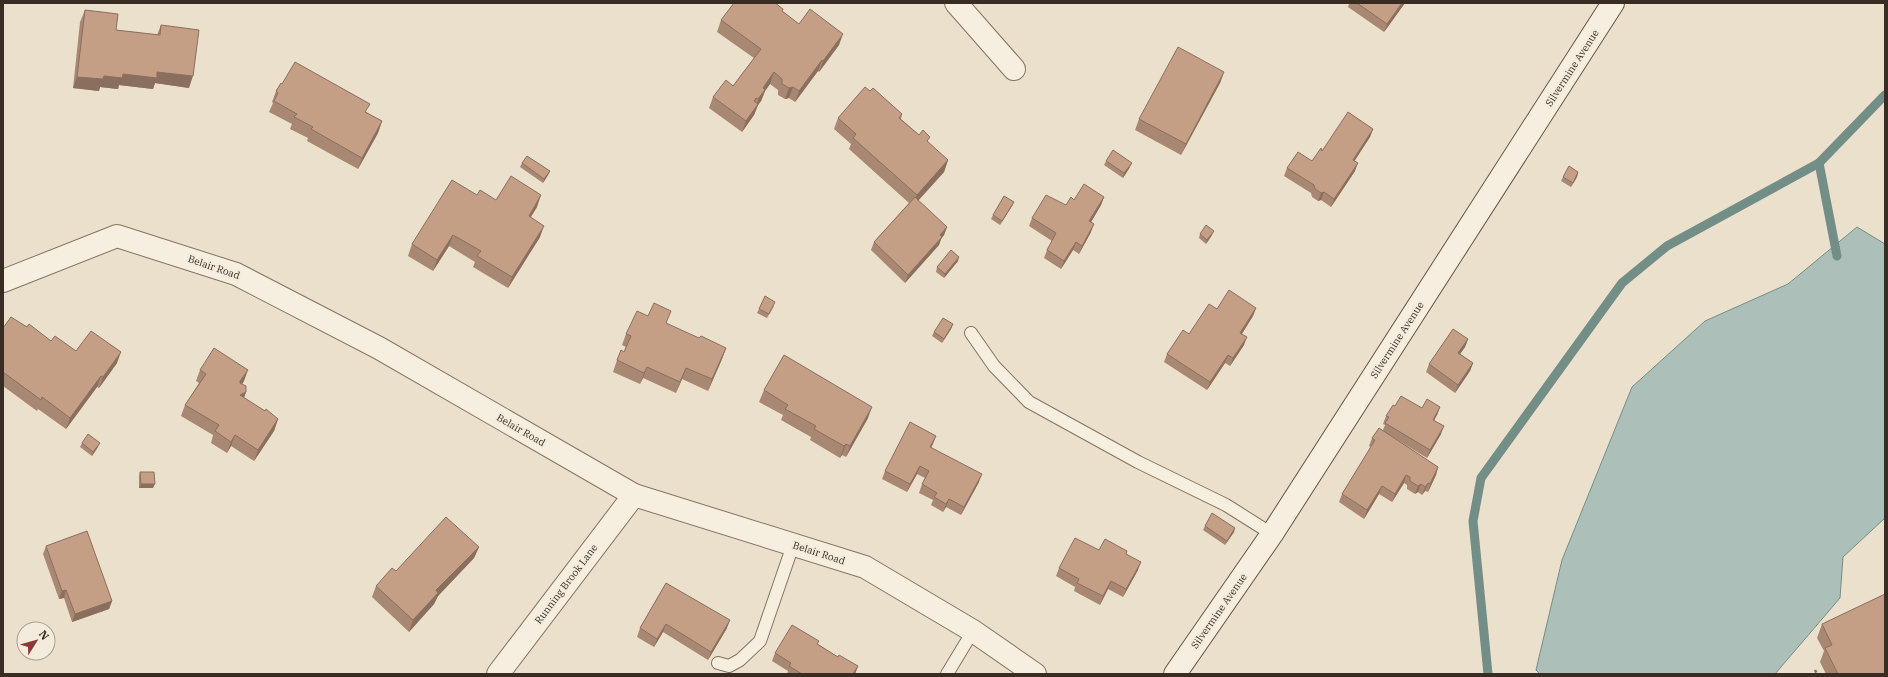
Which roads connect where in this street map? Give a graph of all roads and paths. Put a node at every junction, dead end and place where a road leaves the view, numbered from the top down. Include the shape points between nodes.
1 (956, 3) edge
2 (1613, 3) edge
3 (1014, 70) dead end
4 (3, 281) edge
5 (971, 333) dead end
6 (634, 495) junction
7 (1272, 534) junction
8 (793, 545) junction
9 (972, 632) junction
10 (718, 664) dead end
11 (1815, 670) dead end
12 (498, 674) edge
13 (947, 674) edge
14 (1035, 674) edge
15 (1175, 674) edge
16 (1817, 674) edge

1 - 3 street
2 - 7 street, Silvermine Avenue
4 - 6 street, Belair Road via 117,236 236,274 379,348
5 - 7 lane via 994,366 1029,402 1138,462 1226,505
6 - 8 street, Belair Road
6 - 12 street, Running Brook Lane
7 - 15 street, Silvermine Avenue
8 - 9 street, Belair Road via 865,567
8 - 10 lane via 760,641 740,660 729,666
9 - 13 lane
9 - 14 street, Belair Road
11 - 16 path

